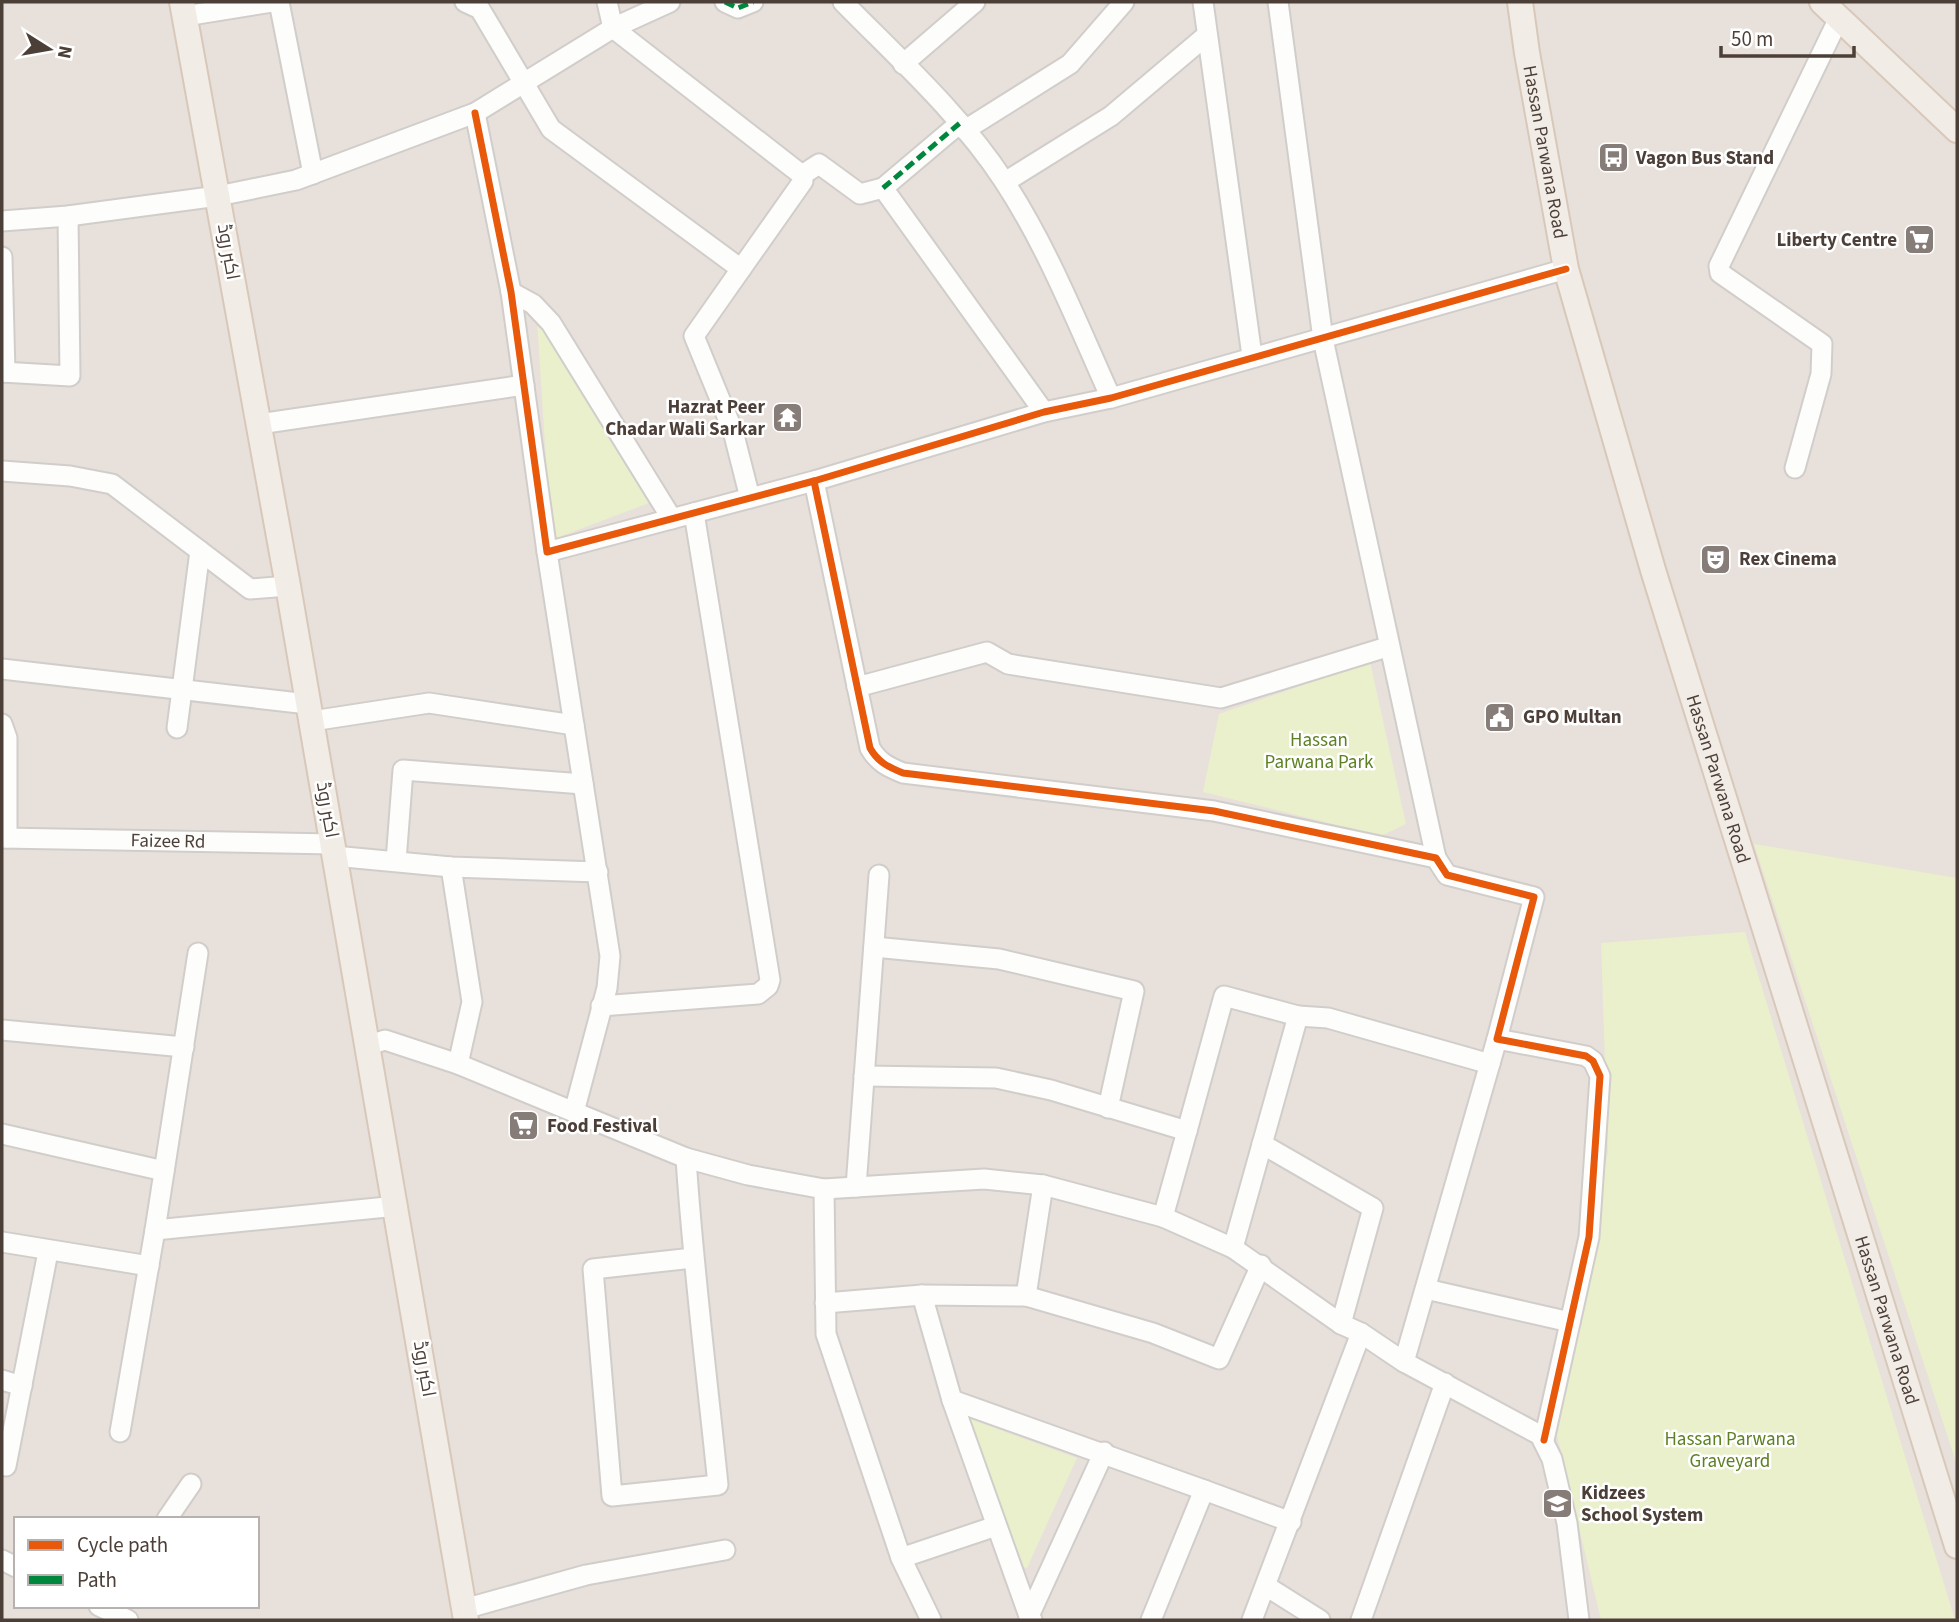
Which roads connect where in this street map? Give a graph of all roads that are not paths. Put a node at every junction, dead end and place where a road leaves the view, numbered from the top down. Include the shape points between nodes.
1 (272, 2) edge
2 (279, 2) edge
3 (607, 2) edge
4 (670, 2) edge
5 (725, 2) edge
6 (753, 2) edge
7 (843, 2) edge
8 (975, 2) edge
9 (1125, 2) edge
10 (1203, 2) edge
11 (1278, 2) edge
12 (1520, 2) edge
13 (475, 4) edge
14 (1835, 7) edge
15 (183, 9) edge
16 (613, 28) junction
17 (1207, 35) junction
18 (903, 64) junction
19 (523, 81) junction
20 (1957, 108) edge
21 (475, 113) junction
22 (963, 127) junction
23 (1957, 130) edge
24 (313, 174) junction
25 (802, 175) junction
26 (1004, 182) junction
27 (883, 188) junction
28 (218, 196) junction
29 (68, 216) junction
30 (2, 221) edge
31 (2, 257) edge
32 (741, 269) junction
33 (1566, 269) junction
34 (511, 292) junction
35 (1323, 339) junction
36 (1252, 356) junction
37 (4, 372) edge
38 (524, 385) junction
39 (1111, 398) junction
40 (1044, 412) junction
41 (259, 424) junction
42 (1795, 468) dead end
43 (2, 471) edge
44 (814, 481) junction
45 (750, 498) junction
46 (694, 513) junction
47 (672, 519) junction
48 (200, 551) junction
49 (547, 552) junction
50 (288, 586) junction
51 (1387, 647) junction
52 (2, 669) edge
53 (181, 687) junction
54 (857, 687) junction
55 (310, 712) junction
56 (2, 724) edge
57 (574, 725) junction
58 (177, 728) dead end
59 (583, 784) junction
60 (4, 838) edge
61 (334, 850) junction
62 (1436, 858) junction
63 (396, 861) junction
64 (451, 867) junction
65 (598, 872) junction
66 (879, 876) dead end
67 (873, 947) junction
68 (198, 953) dead end
69 (601, 1006) junction
70 (1297, 1016) junction
71 (2, 1030) edge
72 (1497, 1039) junction
73 (369, 1045) junction
74 (184, 1047) junction
75 (458, 1064) junction
76 (1490, 1064) junction
77 (864, 1076) junction
78 (1108, 1108) junction
79 (574, 1112) junction
80 (1187, 1131) junction
81 (2, 1135) edge
82 (1262, 1144) junction
83 (686, 1158) junction
84 (164, 1171) junction
85 (1044, 1185) junction
86 (856, 1187) junction
87 (824, 1189) junction
88 (397, 1206) junction
89 (1163, 1217) junction
90 (155, 1230) junction
91 (2, 1242) edge
92 (1233, 1248) junction
93 (48, 1252) junction
94 (693, 1258) junction
95 (1261, 1265) junction
96 (149, 1266) junction
97 (1426, 1289) junction
98 (922, 1295) junction
99 (1026, 1296) junction
100 (825, 1303) junction
101 (1570, 1322) junction
102 (1341, 1324) junction
103 (1362, 1333) junction
104 (1404, 1362) junction
105 (2, 1380) edge
106 (1445, 1384) junction
107 (22, 1386) junction
108 (952, 1400) junction
109 (120, 1432) dead end
110 (1544, 1440) junction
111 (1104, 1452) junction
112 (6, 1465) dead end
113 (191, 1484) dead end
114 (1204, 1490) junction
115 (168, 1517) edge
116 (1291, 1522) junction
117 (996, 1526) junction
118 (1957, 1546) edge
119 (725, 1550) dead end
120 (901, 1558) junction
121 (1266, 1586) junction
122 (104, 1608) edge
123 (465, 1614) edge
124 (1030, 1618) edge
125 (128, 1620) edge
126 (931, 1620) edge
127 (1151, 1620) edge
128 (1252, 1620) edge
129 (1320, 1620) edge
130 (1361, 1620) edge
131 (1579, 1620) edge

1 - 15 street
2 - 24 street
3 - 16 street
4 - 16 street
5 - 6 street via 738,8
7 - 18 street
8 - 18 street
9 - 22 street via 1070,64
10 - 17 street
11 - 35 street
12 - 33 main road, Hassan Parwana Road
13 - 19 street
14 - 20 main road
14 - 23 main road
14 - 42 street via 1719,266 1720,273 1822,344 1821,374
15 - 28 main road, اکبر روڈ
16 - 19 street
16 - 25 street
17 - 26 street via 1111,116
17 - 36 street
18 - 22 street
19 - 21 street
19 - 32 street via 554,132
21 - 24 street
21 - 34 street
22 - 26 street
22 - 27 street
24 - 28 street
25 - 27 street via 819,164 860,194
25 - 32 street via 803,181
26 - 39 street via 1056,276
27 - 40 street
28 - 29 street
28 - 41 main road, اکبر روڈ
29 - 30 street
29 - 37 street via 70,376
31 - 37 street
32 - 45 street via 694,335 733,431
33 - 35 street
33 - 118 main road, Hassan Parwana Road via 1653,570
34 - 38 street
34 - 47 street via 533,304 551,323
35 - 36 street
35 - 51 street
36 - 39 street
38 - 41 street
38 - 49 street
39 - 40 street
40 - 44 street
41 - 50 main road, اکبر روڈ
43 - 48 street via 112,484
44 - 45 street
44 - 54 street
45 - 46 street
46 - 47 street
46 - 69 street via 770,980 758,994
47 - 49 street
48 - 50 street via 250,589
48 - 53 street
49 - 57 street
50 - 55 main road, اکبر روڈ
51 - 54 street via 1221,698 1008,664 988,652
51 - 62 street
52 - 53 street
53 - 55 street
53 - 58 street
54 - 62 street via 870,748 879,761 903,773 1214,811
55 - 57 street via 429,703
55 - 61 main road, اکبر روڈ
56 - 60 street via 7,738
57 - 59 street
59 - 63 street via 403,770
59 - 65 street
60 - 61 street, Faizee Rd
61 - 63 street, Faizee Rd
61 - 73 main road, اکبر روڈ
62 - 72 street via 1447,874 1534,897
63 - 64 street, Faizee Rd
64 - 65 street, Faizee Rd
64 - 75 street via 472,1002
65 - 69 street via 610,956
66 - 67 street
67 - 77 street
67 - 78 street via 999,959 1134,991
68 - 74 street
69 - 79 street
70 - 76 street via 1328,1018
70 - 80 street via 1224,996
70 - 82 street
71 - 74 street
72 - 76 street
72 - 101 street via 1586,1056 1600,1076 1593,1210
73 - 75 street via 384,1040
73 - 88 main road, اکبر روڈ
74 - 84 street
75 - 79 street
76 - 97 street
77 - 78 street via 996,1078
77 - 86 street
78 - 80 street
79 - 83 street
80 - 89 street
81 - 84 street
82 - 92 street
82 - 102 street via 1373,1208
83 - 87 street
83 - 94 street
84 - 90 street
85 - 86 street via 984,1179
85 - 89 street
85 - 99 street
86 - 87 street
87 - 100 street
88 - 90 street
88 - 123 main road, اکبر روڈ
89 - 92 street
90 - 96 street
91 - 93 street
92 - 95 street
93 - 96 street
93 - 107 street
94 - 94 street via 718,1485 612,1496 593,1269
95 - 99 street via 1219,1359 1153,1333
95 - 102 street
96 - 109 street
97 - 101 street
97 - 104 street
98 - 99 street
98 - 100 street
98 - 108 street
100 - 120 street via 826,1334
101 - 110 street
102 - 103 street
103 - 104 street
103 - 116 street
104 - 106 street
105 - 107 street
106 - 110 street via 1536,1431
106 - 130 street
107 - 112 street
108 - 111 street
108 - 117 street
110 - 131 street via 1567,1523
111 - 114 street
111 - 124 street
113 - 115 street
114 - 116 street
114 - 127 street
116 - 121 street
117 - 120 street
117 - 124 street
119 - 123 street via 586,1575
120 - 126 street
121 - 128 street
121 - 129 street
122 - 125 street

